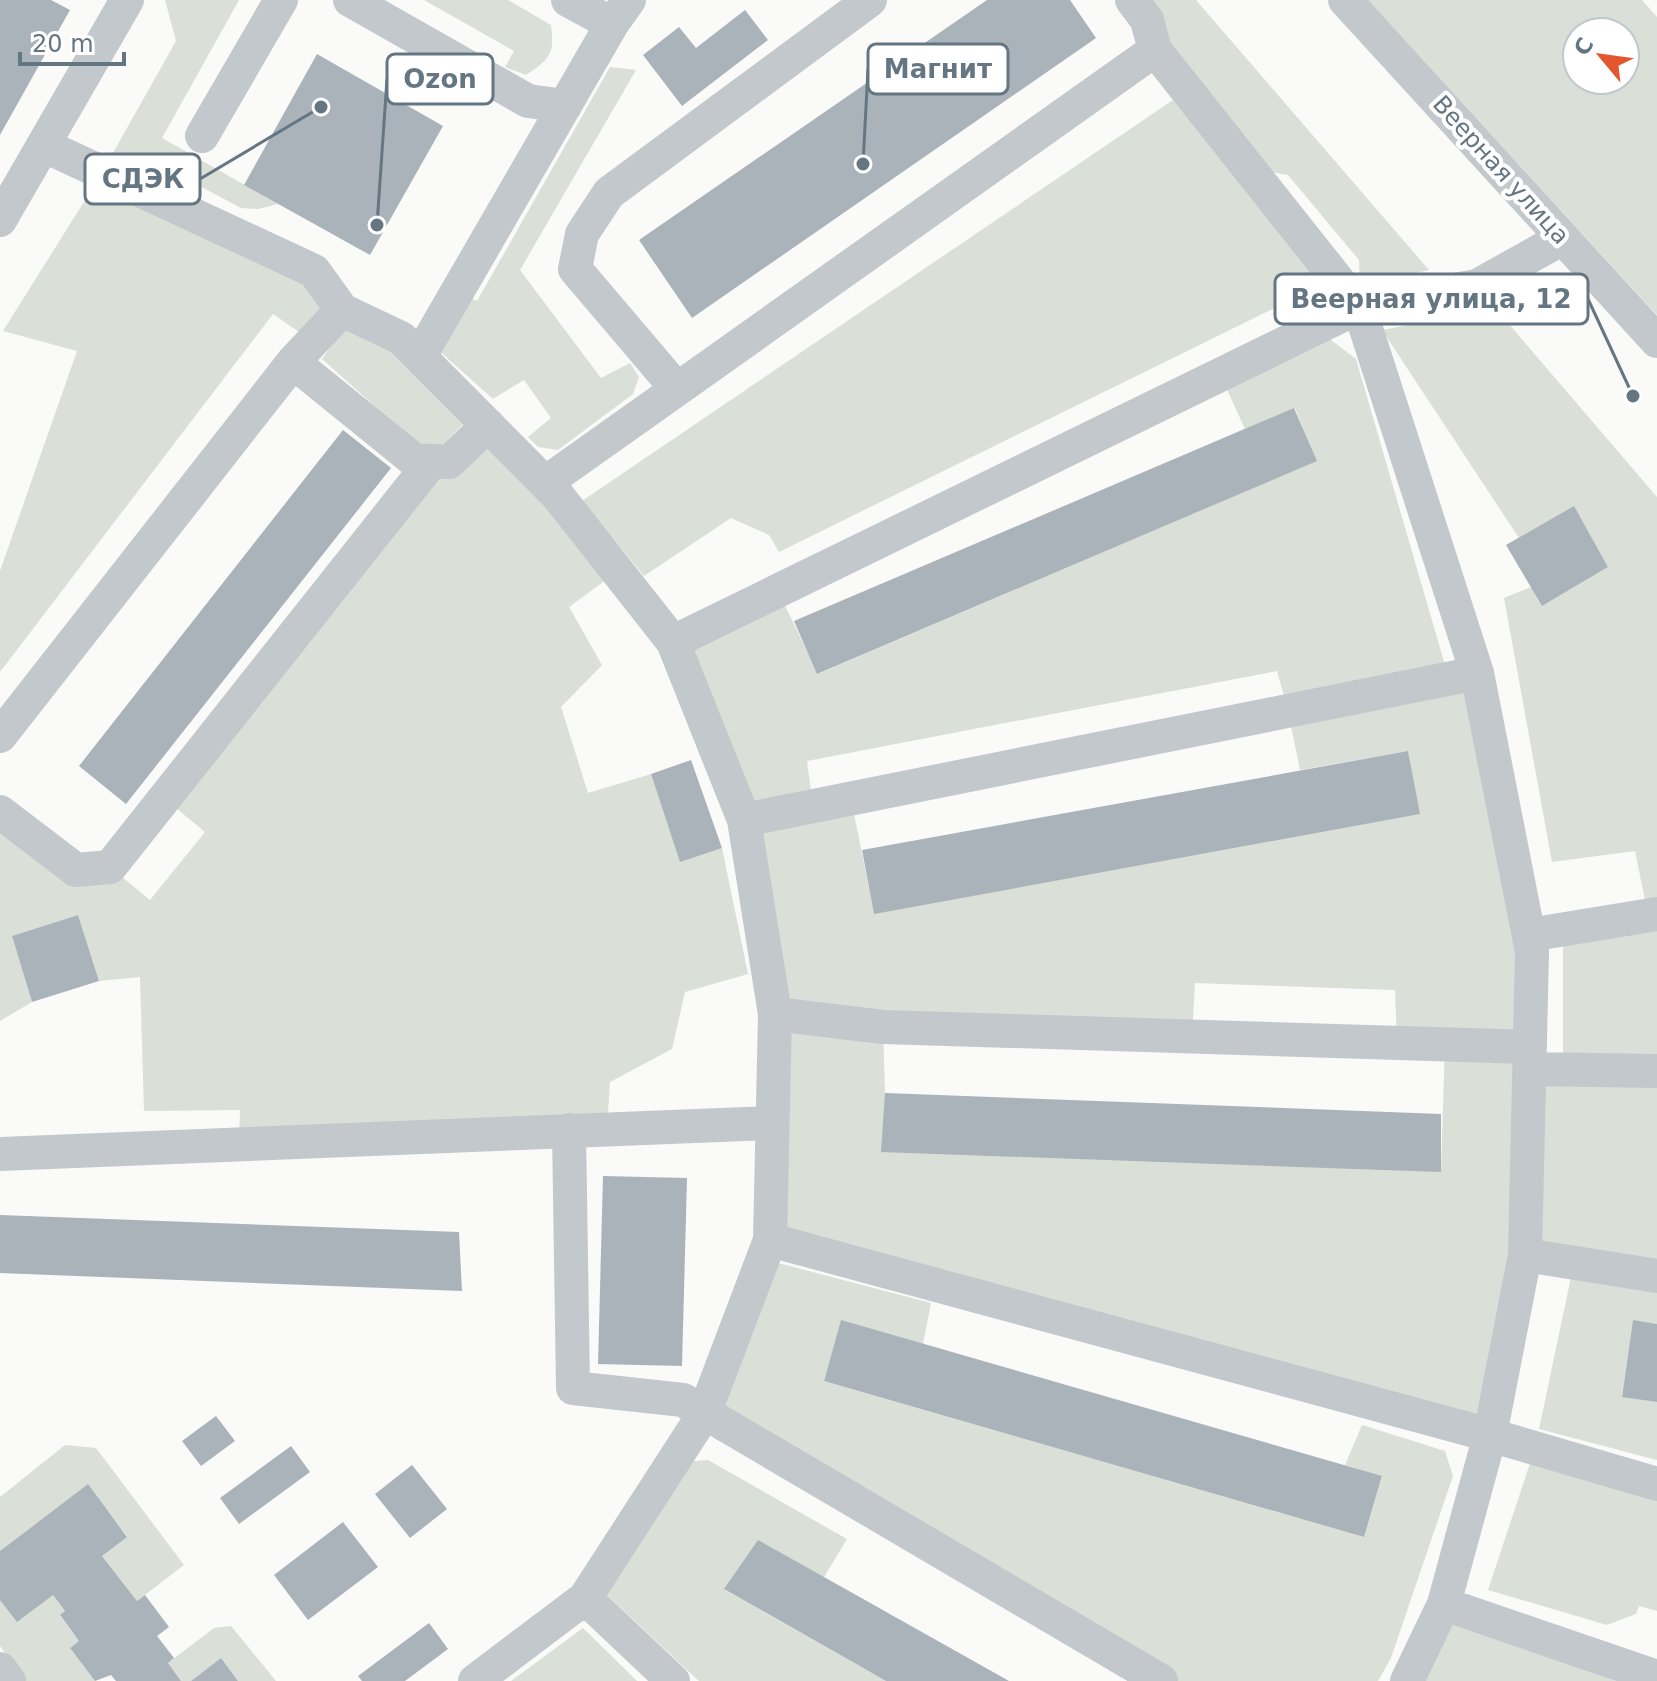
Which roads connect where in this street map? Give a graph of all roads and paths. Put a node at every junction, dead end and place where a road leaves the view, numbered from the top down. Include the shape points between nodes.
1 (127, 0) edge
2 (281, 0) edge
3 (350, 0) edge
4 (568, 0) edge
5 (870, 0) edge
6 (1132, 0) edge
7 (1345, 0) edge
8 (621, 12) edge
9 (1155, 50) junction
10 (565, 106) junction
11 (202, 136) dead end
12 (45, 146) junction
13 (0, 220) edge
14 (1563, 238) junction
15 (1359, 307) junction
16 (342, 310) junction
17 (1657, 341) edge
18 (420, 356) junction
19 (293, 362) junction
20 (677, 389) junction
21 (488, 425) junction
22 (432, 461) junction
23 (545, 483) junction
24 (673, 642) junction
25 (1477, 673) junction
26 (0, 736) edge
27 (0, 812) edge
28 (744, 820) junction
29 (1657, 914) edge
30 (1529, 935) junction
31 (775, 1014) junction
32 (1530, 1058) junction
33 (1657, 1071) edge
34 (772, 1123) junction
35 (569, 1130) junction
36 (0, 1154) edge
37 (770, 1240) junction
38 (1525, 1255) junction
39 (1657, 1276) edge
40 (704, 1414) junction
41 (1490, 1435) junction
42 (1657, 1484) edge
43 (585, 1598) junction
44 (1444, 1604) junction
45 (0, 1669) edge
46 (1657, 1677) edge
47 (9, 1681) edge
48 (475, 1681) edge
49 (673, 1681) edge
50 (1161, 1681) edge
51 (1407, 1681) edge

1 - 12 street
2 - 11 street
3 - 10 street via 528,101
4 - 8 street
5 - 20 street via 609,193 582,234 575,269
6 - 9 street via 1147,20
7 - 14 street, Веерная улица
8 - 10 street
9 - 15 street
9 - 20 street
10 - 18 street
12 - 13 street
12 - 16 street via 314,271
14 - 15 street via 1477,286
14 - 17 street, Веерная улица
15 - 24 street
15 - 25 street
16 - 18 street via 401,338
16 - 19 street
18 - 21 street
19 - 22 street via 414,460
19 - 26 street
20 - 23 street
21 - 22 street via 449,462
21 - 23 street
22 - 27 street via 110,867 76,870
23 - 24 street
24 - 28 street
25 - 28 street
25 - 30 street
28 - 31 street
29 - 30 street
30 - 32 street
31 - 32 street via 883,1027
31 - 34 street
32 - 33 street
32 - 38 street
34 - 35 street
34 - 37 street
35 - 36 street
35 - 40 street via 573,1388 683,1400
37 - 40 street
37 - 41 street
38 - 39 street
38 - 41 street
40 - 43 street
40 - 50 street
41 - 42 street
41 - 44 street
43 - 48 street
43 - 49 street
44 - 46 street
44 - 51 street
45 - 47 street

